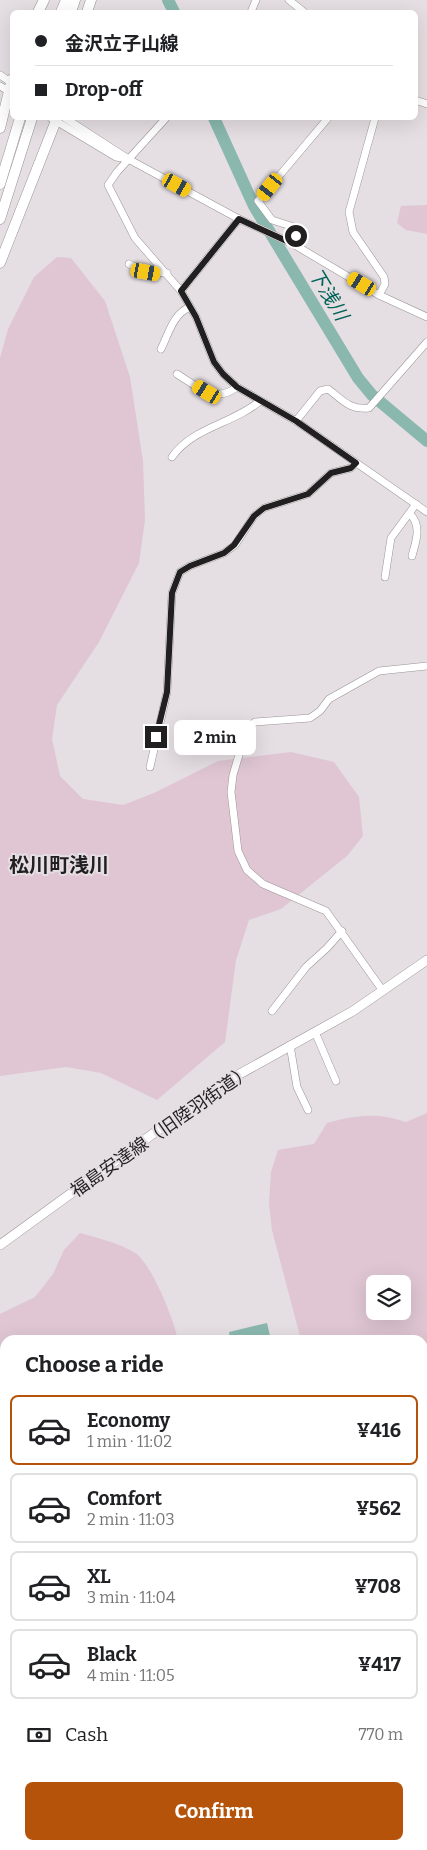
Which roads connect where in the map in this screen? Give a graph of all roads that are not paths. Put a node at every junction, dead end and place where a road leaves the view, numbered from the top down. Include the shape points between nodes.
1 (289, 0) edge
2 (302, 10) edge
3 (0, 75) edge
4 (10, 86) edge
5 (26, 120) edge
6 (26, 120) edge
7 (56, 120) edge
8 (60, 120) edge
9 (164, 120) edge
10 (326, 120) edge
11 (374, 120) edge
12 (0, 128) edge
13 (130, 160) junction
14 (0, 184) edge
15 (0, 218) edge
16 (239, 219) junction
17 (290, 243) junction
18 (0, 263) edge
19 (129, 264) dead end
20 (167, 273) junction
21 (181, 291) junction
22 (379, 294) junction
23 (190, 307) junction
24 (427, 317) edge
25 (427, 342) edge
26 (161, 348) dead end
27 (177, 374) dead end
28 (237, 387) junction
29 (260, 401) junction
30 (296, 421) junction
31 (172, 457) dead end
32 (356, 463) junction
33 (416, 504) junction
34 (427, 512) edge
35 (410, 514) junction
36 (412, 556) dead end
37 (385, 577) dead end
38 (427, 666) edge
39 (150, 767) dead end
40 (342, 931) junction
41 (427, 960) edge
42 (383, 991) junction
43 (272, 1011) dead end
44 (315, 1032) junction
45 (290, 1045) junction
46 (336, 1081) dead end
47 (308, 1110) dead end
48 (0, 1245) edge

1 - 2 street
3 - 4 street
4 - 12 highway
5 - 14 highway
6 - 15 highway
7 - 18 highway
8 - 13 street via 116,157
9 - 13 street
10 - 17 street via 258,201 272,220 294,227 296,236
11 - 22 street via 349,212 353,232 384,277 385,284
13 - 16 street
13 - 20 street via 108,186 135,238
16 - 17 street
16 - 21 street
17 - 22 street
19 - 20 street via 146,272
20 - 21 street
21 - 23 street
22 - 24 street
23 - 26 street via 175,318
23 - 28 street via 214,362
25 - 30 street via 373,405 351,407 328,389 320,391
27 - 28 street via 215,395
28 - 29 street
29 - 30 street
29 - 31 street via 244,413 188,439
30 - 32 street
32 - 33 street
32 - 39 street via 351,468 331,473 308,494 264,508 224,553 180,572 172,593 167,692
33 - 34 street
33 - 35 street
35 - 36 street via 418,528
35 - 37 street via 391,538
38 - 40 street via 379,671 329,700 320,712 310,718 255,722 247,728 231,792 238,851 247,870 263,884 326,911
40 - 42 street
40 - 43 street via 306,967
41 - 42 main road, 福島安達線（旧陸羽街道）
42 - 44 main road, 福島安達線（旧陸羽街道）
44 - 45 main road, 福島安達線（旧陸羽街道）
44 - 46 street
45 - 47 street via 297,1087
45 - 48 main road, 福島安達線（旧陸羽街道） via 220,1085

